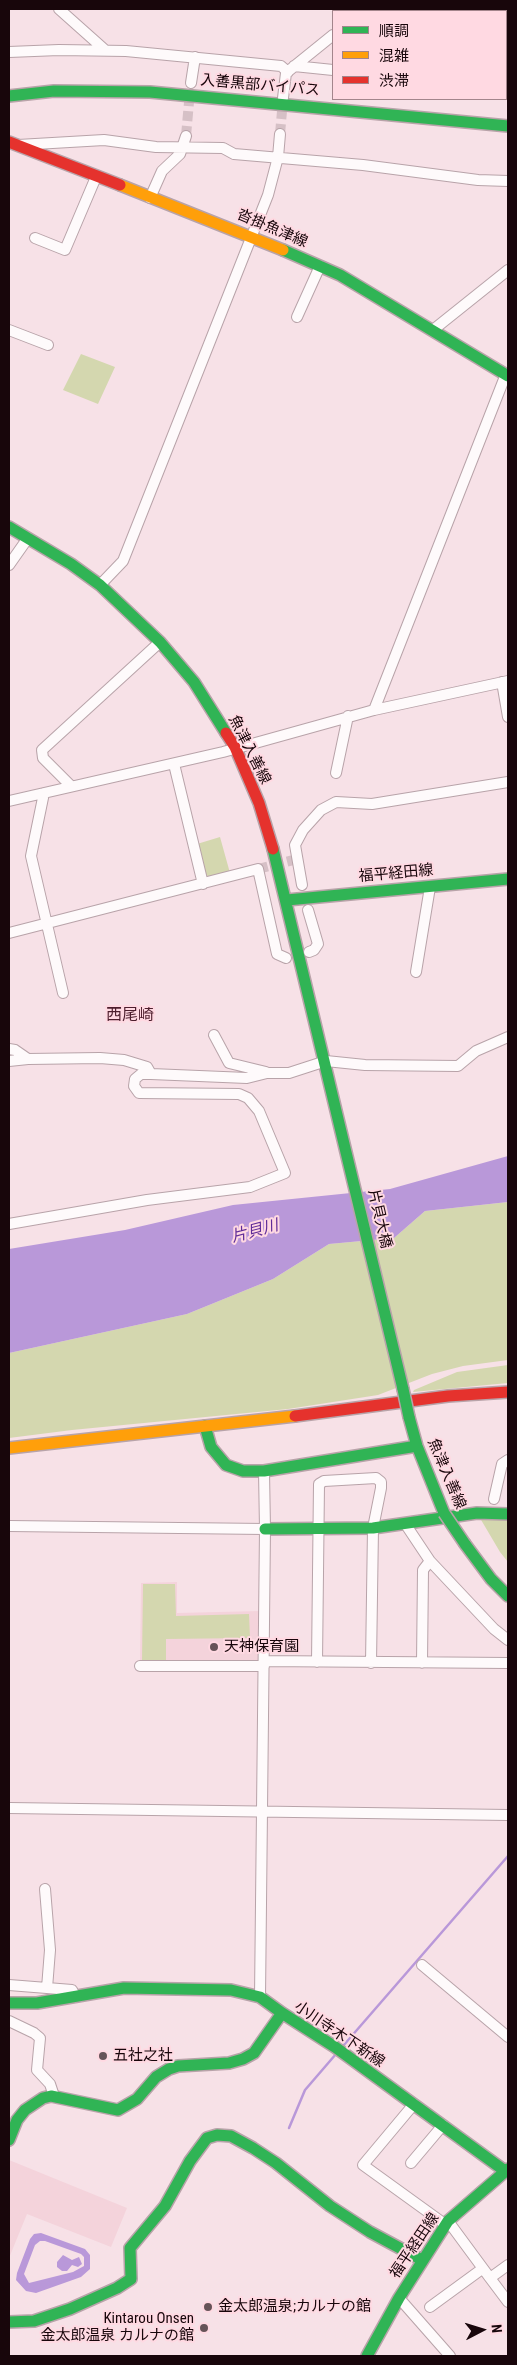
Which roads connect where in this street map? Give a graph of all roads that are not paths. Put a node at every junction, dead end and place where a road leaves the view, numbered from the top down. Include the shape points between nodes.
1 (59, 9) edge
2 (332, 35) edge
3 (105, 50) junction
4 (9, 52) edge
5 (195, 57) junction
6 (291, 69) junction
7 (332, 70) edge
8 (191, 83) tunnel mouth
9 (9, 96) edge
10 (284, 98) tunnel mouth
11 (508, 126) edge
12 (280, 134) tunnel mouth
13 (186, 136) tunnel mouth
14 (12, 144) edge
15 (184, 146) junction
16 (278, 157) junction
17 (96, 177) junction
18 (508, 181) edge
19 (150, 198) junction
20 (250, 235) junction
21 (35, 238) dead end
22 (320, 266) junction
23 (508, 270) edge
24 (297, 317) dead end
25 (9, 330) edge
26 (432, 330) junction
27 (48, 346) dead end
28 (507, 375) edge
29 (9, 527) edge
30 (28, 538) junction
31 (9, 565) edge
32 (100, 585) junction
33 (160, 642) junction
34 (505, 681) edge
35 (374, 710) junction
36 (348, 716) junction
37 (508, 717) edge
38 (235, 747) junction
39 (174, 764) junction
40 (336, 773) dead end
41 (508, 782) edge
42 (71, 786) junction
43 (44, 793) junction
44 (9, 801) edge
45 (508, 879) edge
46 (203, 884) junction
47 (302, 885) dead end
48 (430, 887) junction
49 (287, 900) junction
50 (308, 910) dead end
51 (46, 923) junction
52 (9, 933) edge
53 (309, 952) dead end
54 (286, 958) dead end
55 (416, 972) dead end
56 (64, 993) dead end
57 (214, 1036) dead end
58 (508, 1037) edge
59 (9, 1049) edge
60 (28, 1059) junction
61 (9, 1060) edge
62 (328, 1066) junction
63 (267, 1073) junction
64 (151, 1074) junction
65 (9, 1224) edge
66 (400, 1374) joint
67 (508, 1392) edge
68 (206, 1426) junction
69 (417, 1446) junction
70 (9, 1448) edge
71 (508, 1460) edge
72 (264, 1472) junction
73 (494, 1499) dead end
74 (508, 1514) edge
75 (406, 1524) junction
76 (9, 1526) edge
77 (373, 1528) junction
78 (266, 1529) junction
79 (319, 1530) junction
80 (430, 1561) junction
81 (508, 1596) edge
82 (507, 1636) edge
83 (317, 1662) junction
84 (372, 1663) junction
85 (422, 1663) junction
86 (508, 1663) edge
87 (264, 1664) junction
88 (140, 1666) dead end
89 (9, 1808) edge
90 (263, 1812) junction
91 (508, 1815) edge
92 (45, 1888) dead end
93 (422, 1965) dead end
94 (9, 1985) edge
95 (47, 1988) junction
96 (75, 1996) junction
97 (260, 1996) junction
98 (9, 2003) edge
99 (282, 2013) junction
100 (9, 2021) edge
101 (508, 2036) edge
102 (54, 2096) junction
103 (414, 2104) junction
104 (443, 2125) junction
105 (9, 2140) edge
106 (411, 2163) dead end
107 (507, 2172) edge
108 (447, 2223) junction
109 (422, 2260) junction
110 (508, 2265) edge
111 (482, 2269) junction
112 (490, 2278) junction
113 (399, 2298) junction
114 (508, 2302) edge
115 (430, 2307) dead end
116 (9, 2322) edge
117 (367, 2356) edge
118 (450, 2356) edge

1 - 3 street
2 - 6 street
3 - 4 street
3 - 5 street
5 - 6 street
5 - 8 street
6 - 7 street
6 - 10 street
9 - 11 main road, 入善黒部バイパス via 54,91 150,92
12 - 16 street
13 - 15 street
14 - 15 street via 104,140 156,147
14 - 17 main road, 沓掛魚津線
15 - 16 street
15 - 19 street via 162,171
16 - 18 street
16 - 20 street via 268,195
17 - 19 main road, 沓掛魚津線
17 - 21 street via 65,250
19 - 20 main road, 沓掛魚津線
20 - 22 main road, 沓掛魚津線
20 - 32 street via 123,561
22 - 24 street
22 - 26 main road, 沓掛魚津線
23 - 26 street
25 - 27 street
26 - 28 main road, 沓掛魚津線
28 - 35 street
29 - 30 main road, 魚津入善線
30 - 31 street
30 - 32 main road, 魚津入善線
32 - 33 main road, 魚津入善線
33 - 38 main road, 魚津入善線 via 194,682
33 - 42 street via 42,750 43,758
34 - 35 street
34 - 37 street
35 - 36 street
36 - 38 street
36 - 40 street
38 - 39 street
38 - 49 main road, 魚津入善線 via 259,803
39 - 42 street
39 - 46 street
41 - 47 street via 372,804 336,802 320,810 295,845
42 - 43 street
43 - 44 street
43 - 51 street via 31,856
45 - 48 main road, 福平経田線
46 - 51 street
46 - 54 street via 258,869 277,954
48 - 49 main road, 福平経田線
48 - 55 street
49 - 62 main road, 魚津入善線
50 - 53 street via 318,944
51 - 52 street
51 - 56 street
57 - 63 street via 229,1063
58 - 62 street via 476,1051 458,1066
59 - 60 street
60 - 61 street
60 - 64 street via 82,1057 124,1060 147,1067
62 - 63 street via 289,1073
62 - 66 main road, 片貝大橋
63 - 64 street via 247,1078
64 - 65 street via 140,1074 135,1079 134,1086 139,1093 239,1094 248,1098 259,1111 285,1173 250,1187 146,1200
66 - 69 main road, 魚津入善線, bridge
67 - 68 main road via 448,1396
68 - 70 main road
68 - 72 main road via 211,1447 226,1465 243,1471
69 - 72 main road
69 - 81 main road, 魚津入善線, bridge via 444,1513 491,1579
71 - 73 street via 502,1464
72 - 78 street
74 - 75 main road via 477,1513
75 - 77 main road
75 - 80 street
76 - 78 street
77 - 79 main road
77 - 79 street via 381,1488 381,1482 376,1478 319,1484
77 - 84 street
78 - 79 main road
78 - 87 street
79 - 83 street
80 - 82 street via 494,1628
80 - 85 street via 423,1570
83 - 84 street
83 - 87 street
84 - 85 street
85 - 86 street
87 - 88 street
87 - 90 street
89 - 90 street
90 - 91 street
90 - 97 street
92 - 95 street via 50,1950
93 - 101 street
94 - 95 street
95 - 96 street via 72,1990
96 - 97 main road via 124,1988 231,1990
96 - 98 main road via 37,2003
97 - 99 main road
99 - 102 main road, 小川寺木下新線 via 265,2040 243,2059 169,2069 156,2077 137,2099 118,2110
99 - 103 main road, 小川寺木下新線
100 - 102 street via 40,2038 37,2070 50,2084
102 - 105 main road via 43,2098 25,2110
103 - 104 main road, 小川寺木下新線
103 - 108 street via 364,2165
104 - 106 street
104 - 107 main road, 小川寺木下新線
107 - 108 main road, 福平経田線
108 - 109 main road, 福平経田線
108 - 111 street
109 - 113 main road, 福平経田線
109 - 116 main road via 330,2206 276,2162 231,2136 217,2135 207,2138 165,2206 130,2248 131,2279 70,2309 34,2321
110 - 112 street
111 - 112 street
111 - 115 street
112 - 114 street
113 - 117 main road, 福平経田線
113 - 118 street

